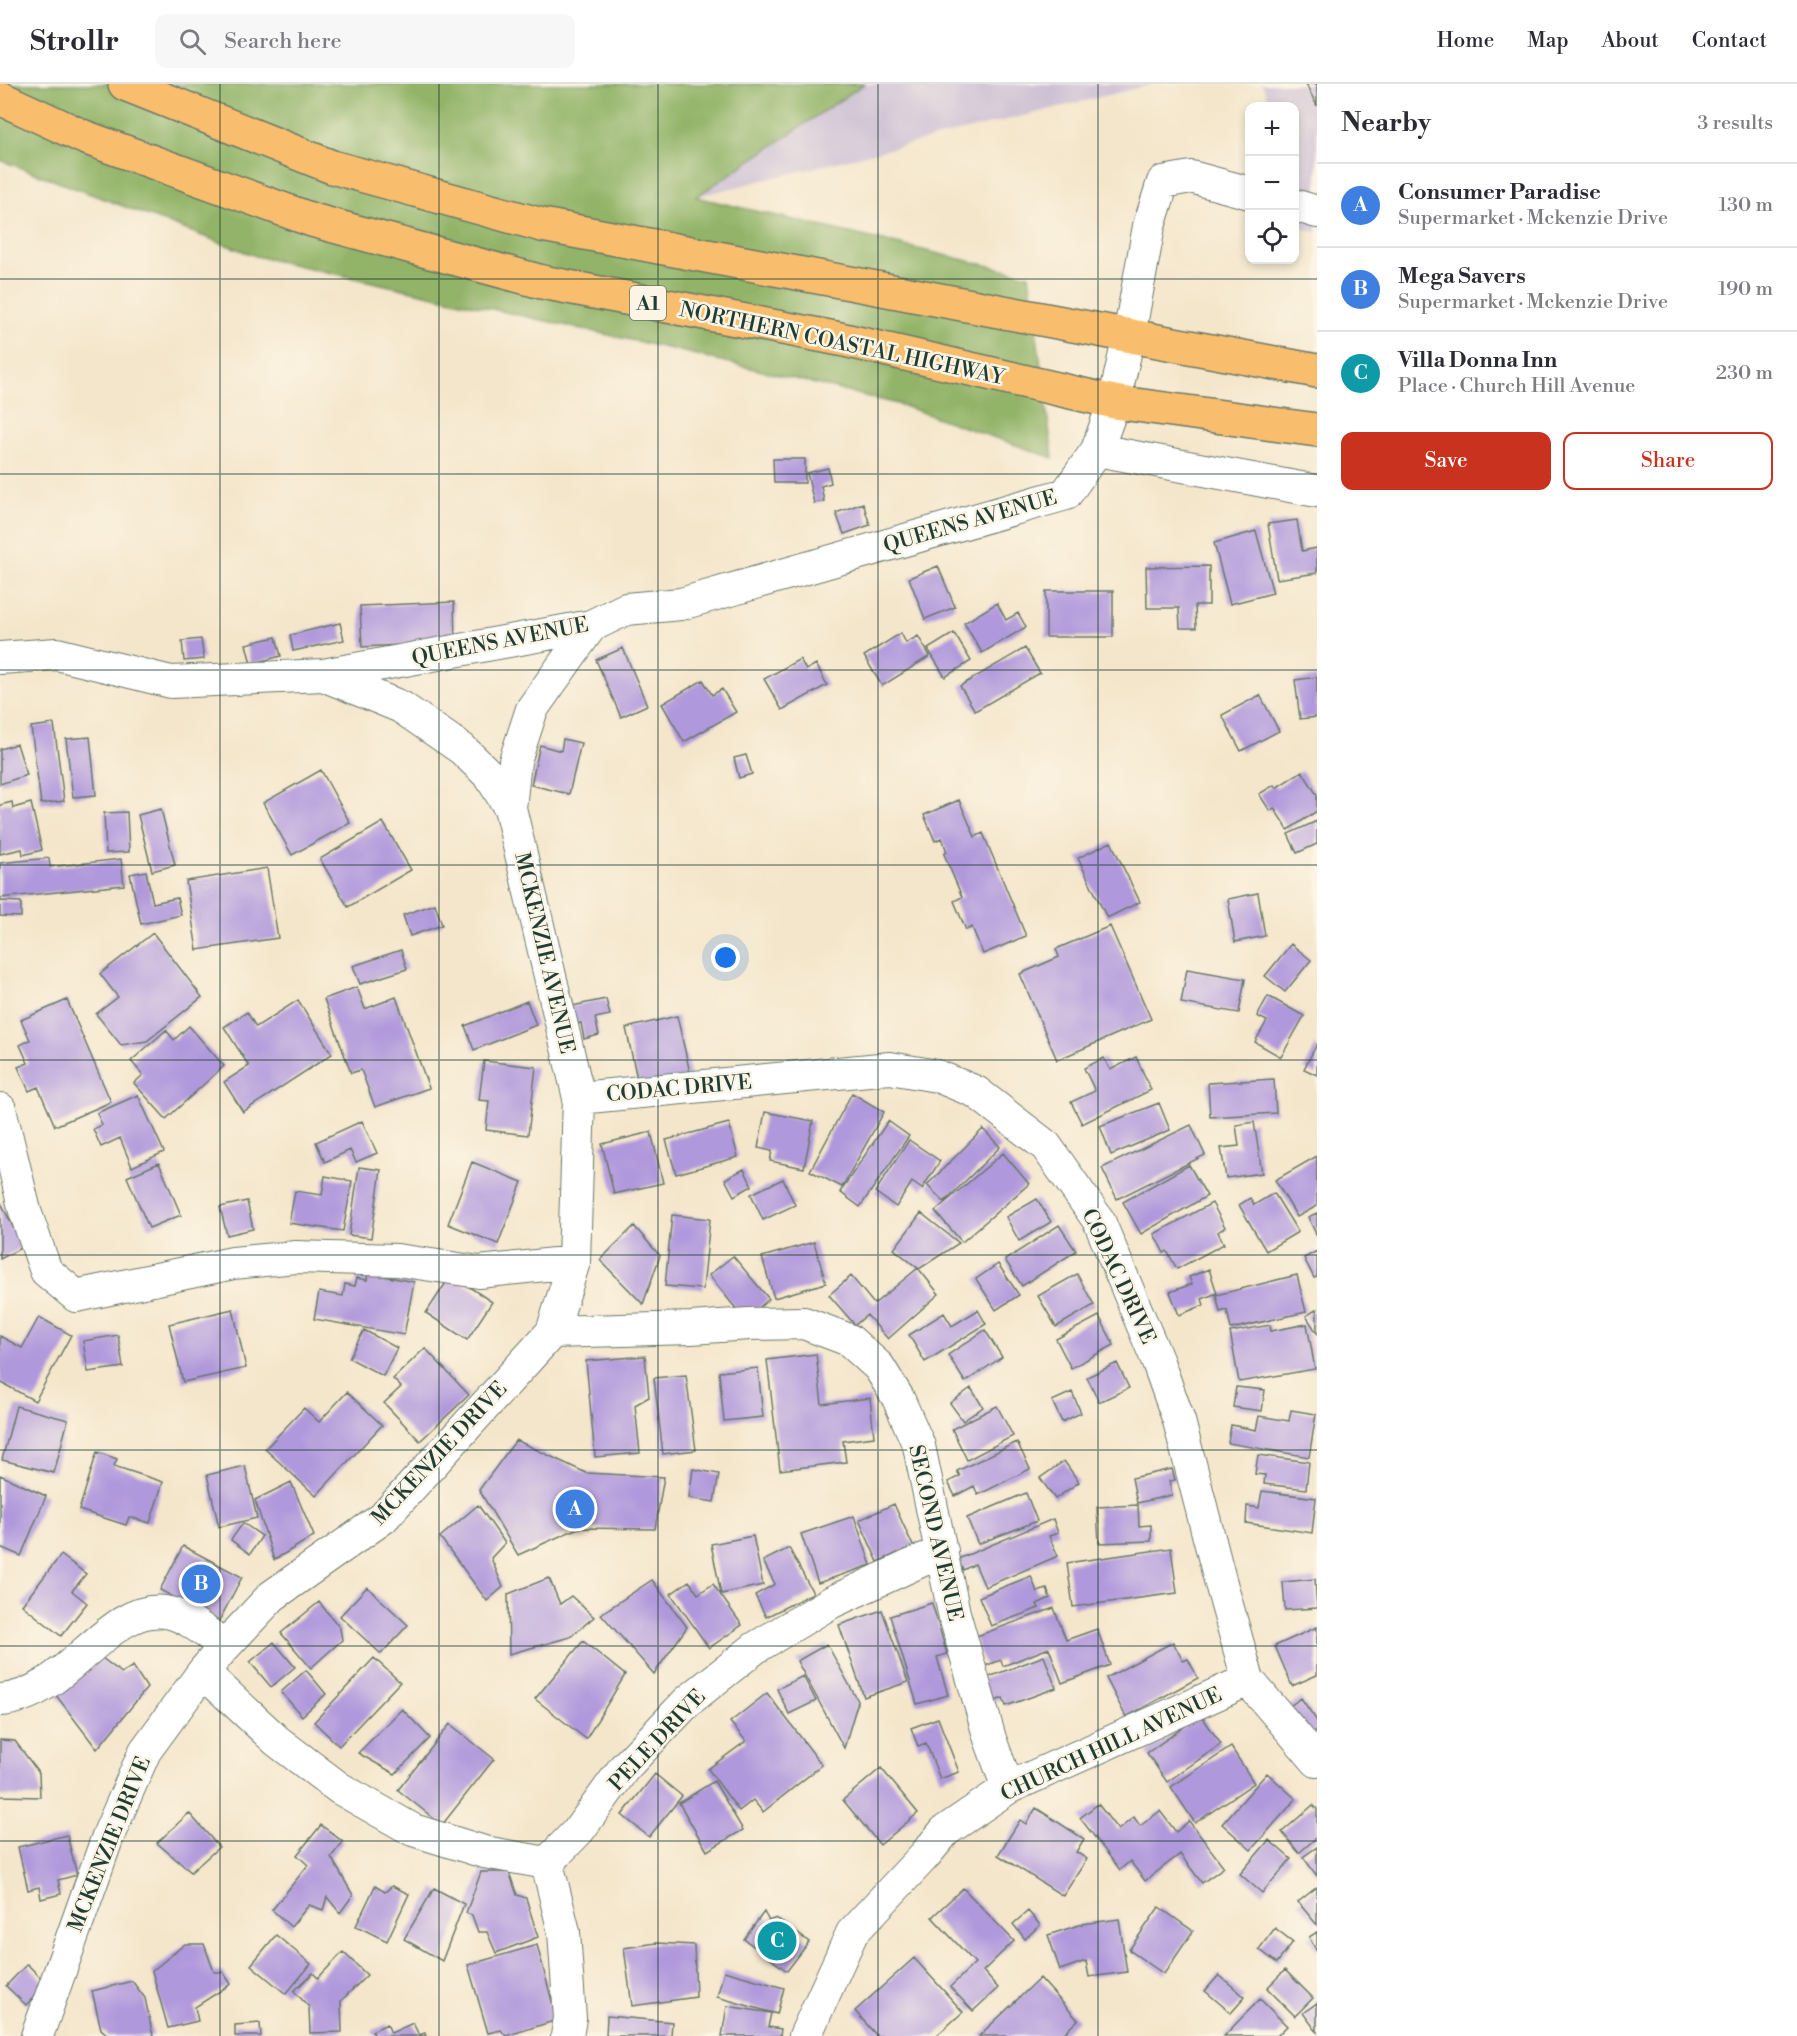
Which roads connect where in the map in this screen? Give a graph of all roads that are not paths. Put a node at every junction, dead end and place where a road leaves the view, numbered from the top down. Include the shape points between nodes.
1 (125, 84) edge
2 (0, 98) edge
3 (1245, 192) edge
4 (1299, 207) edge
5 (1317, 212) edge
6 (1129, 336) junction
7 (1317, 372) edge
8 (1114, 402) junction
9 (1317, 430) edge
10 (1097, 450) junction
11 (1317, 491) edge
12 (591, 626) junction
13 (0, 658) edge
14 (323, 675) junction
15 (510, 808) junction
16 (579, 1098) junction
17 (0, 1109) edge
18 (574, 1262) junction
19 (552, 1332) junction
20 (942, 1551) junction
21 (225, 1646) junction
22 (203, 1672) junction
23 (1248, 1680) junction
24 (0, 1700) edge
25 (1317, 1761) edge
26 (1008, 1788) junction
27 (547, 1863) junction
28 (37, 2036) edge
29 (567, 2036) edge
30 (805, 2036) edge

1 - 6 highway via 332,167 542,225
2 - 8 highway, NORTHERN COASTAL HIGHWAY / A1 via 84,137 312,220 542,282 840,339
3 - 6 street, QUEENS AVENUE via 1191,177 1163,182 1149,226
4 - 5 street
6 - 7 highway
6 - 8 street, QUEENS AVENUE
8 - 9 highway, NORTHERN COASTAL HIGHWAY / A1
8 - 10 street, QUEENS AVENUE
10 - 11 street
10 - 12 street, QUEENS AVENUE via 1066,494 681,604 626,609
12 - 14 street, QUEENS AVENUE
12 - 15 street, MCKENZIE AVENUE via 532,709 515,760
13 - 14 street, QUEENS AVENUE via 57,654 171,682
14 - 15 street, MCKENZIE AVENUE via 401,707 462,749 490,776
15 - 16 street, MCKENZIE AVENUE
16 - 18 street, MCKENZIE DRIVE
16 - 23 street, CODAC DRIVE via 890,1068 938,1076 976,1092 1046,1146 1099,1221 1158,1362 1179,1421
17 - 18 street via 25,1211 46,1271 76,1296 233,1263 296,1257 397,1260 479,1272
18 - 19 street, MCKENZIE DRIVE
19 - 20 street, SECOND AVENUE via 804,1323 849,1340 879,1367 915,1436
19 - 21 street, MCKENZIE DRIVE via 383,1518 272,1596
20 - 26 street, SECOND AVENUE via 960,1635
20 - 27 street, PELE DRIVE via 832,1602 755,1648 688,1701 624,1768 579,1830
21 - 22 street, MCKENZIE DRIVE
21 - 24 street via 184,1618 150,1611 132,1616 31,1693
22 - 27 street via 278,1741 339,1788 413,1830 484,1852
22 - 28 street, MCKENZIE DRIVE via 145,1751 108,1836
23 - 25 street, CODAC DRIVE
23 - 26 street, CHURCH HILL AVENUE
26 - 30 street, CHURCH HILL AVENUE via 945,1831 852,1933
27 - 29 street via 564,1932 570,2018

